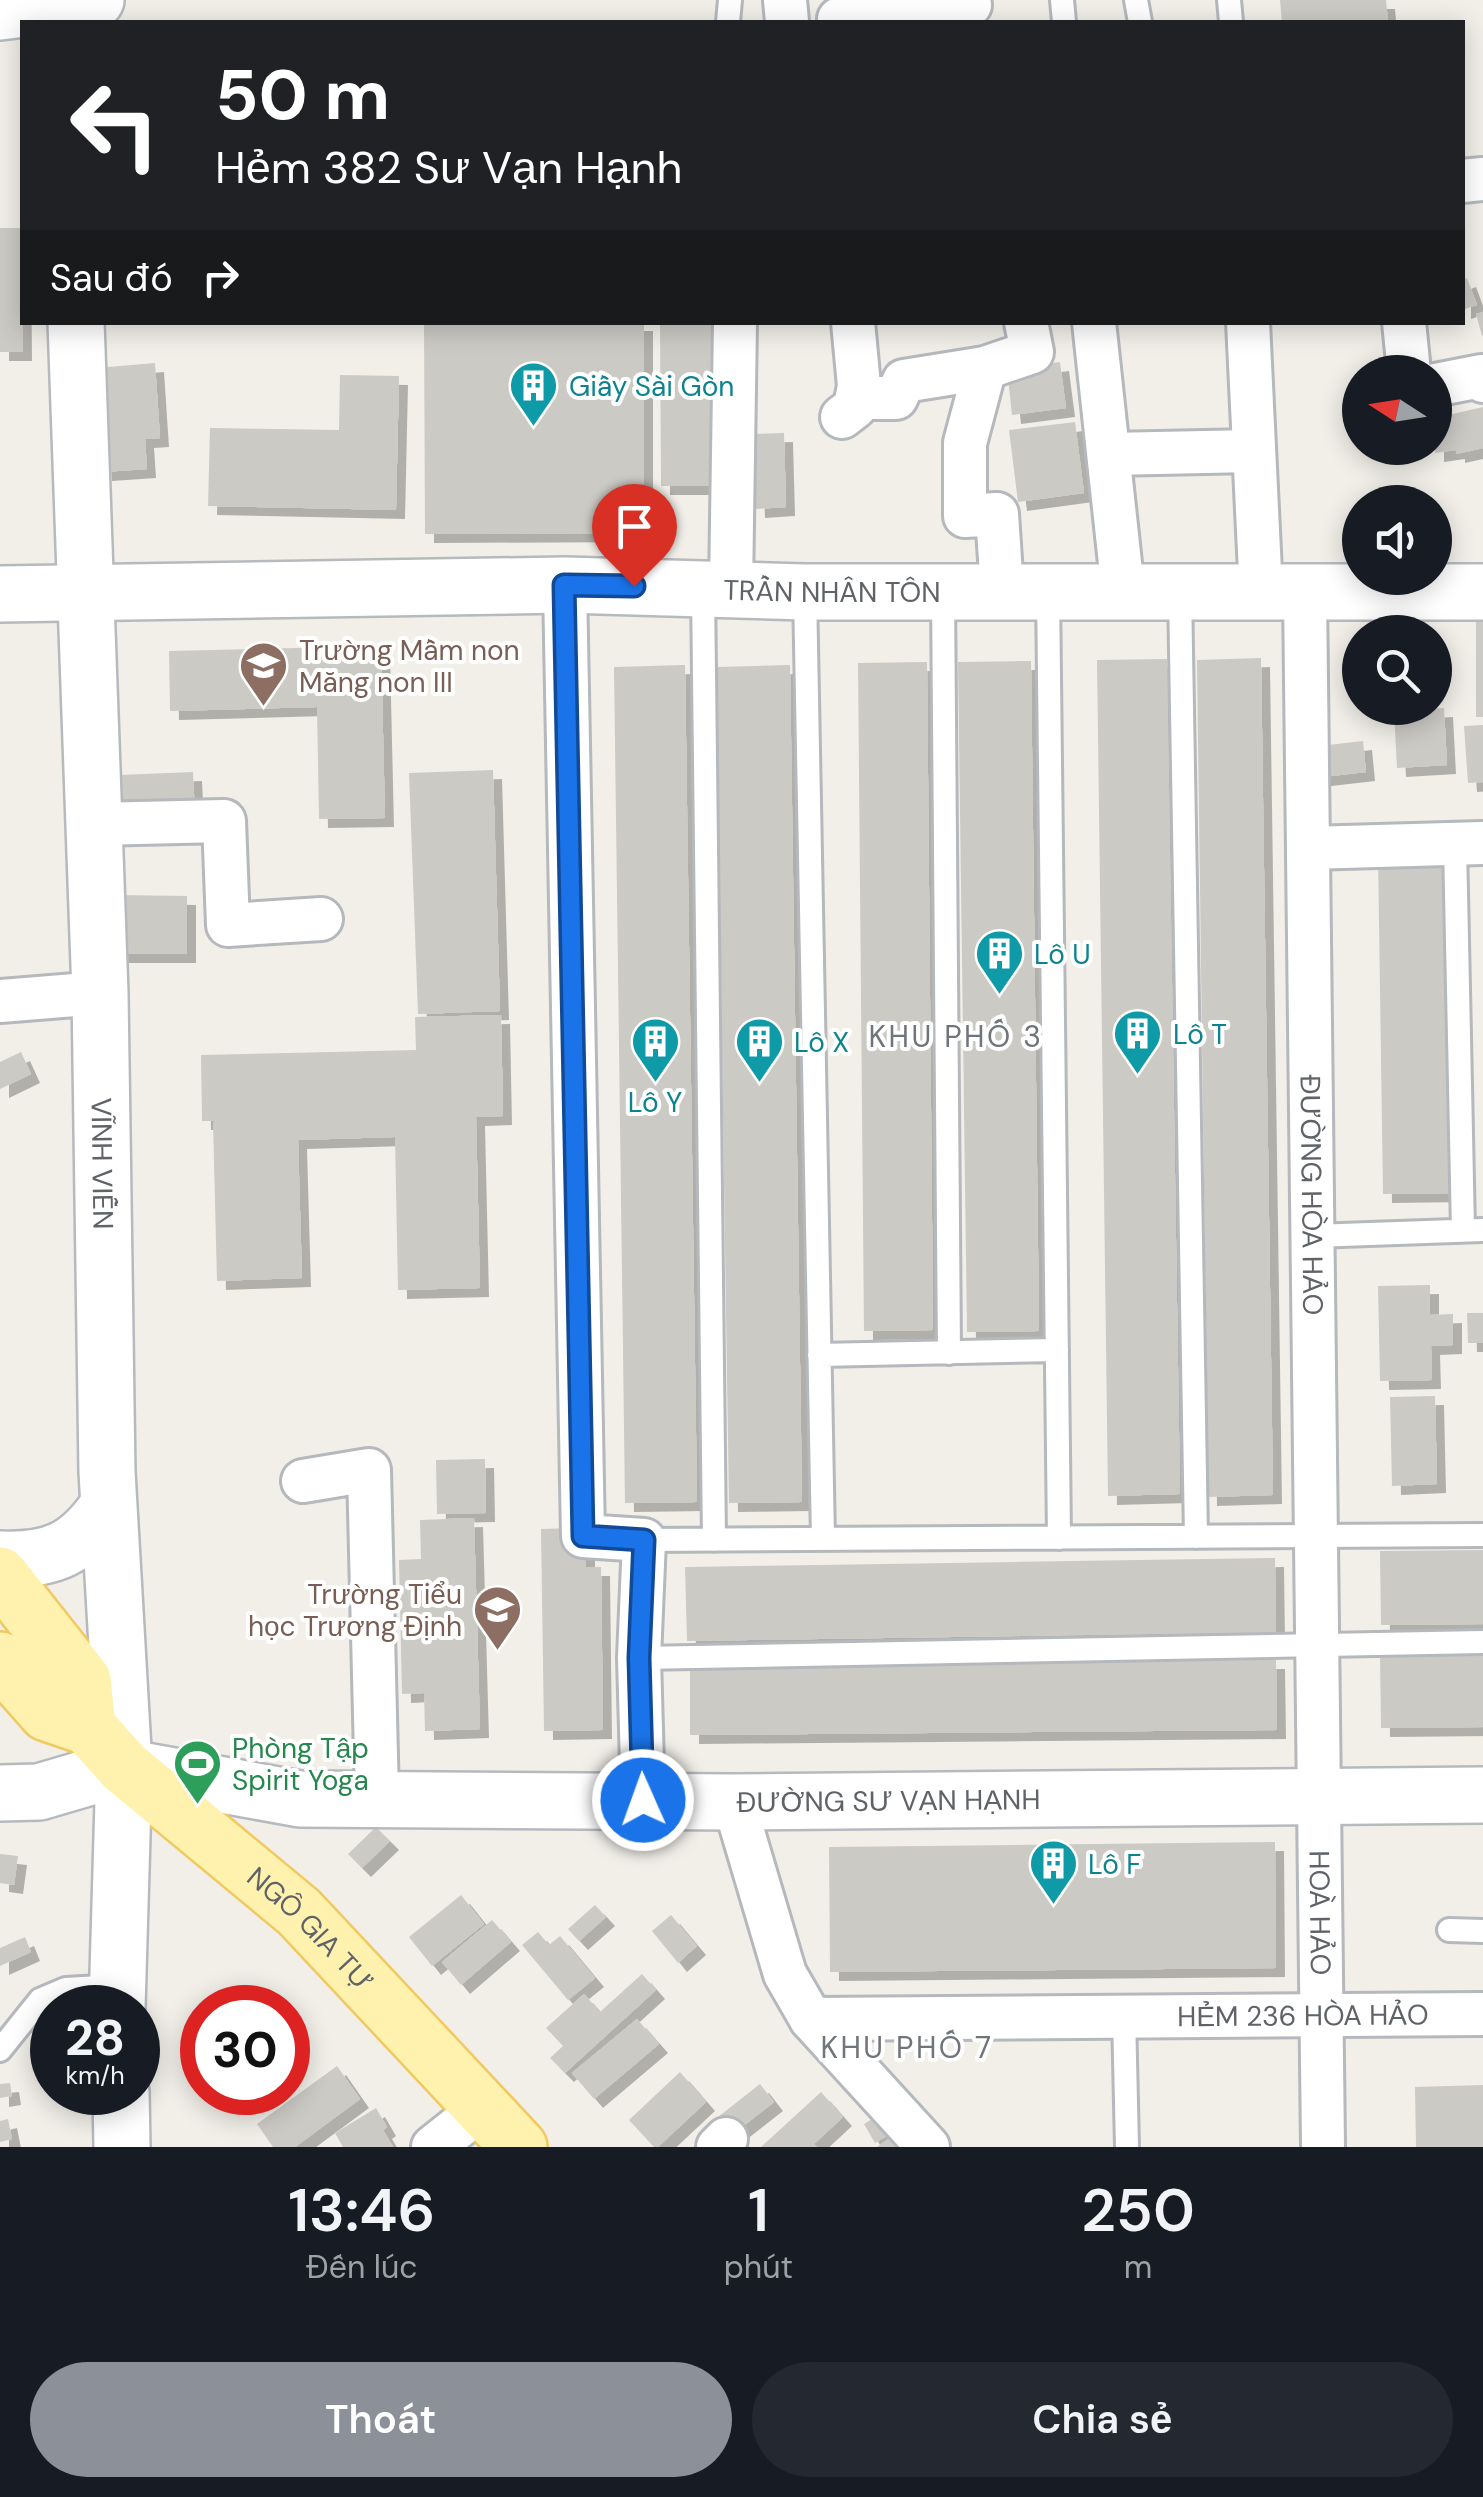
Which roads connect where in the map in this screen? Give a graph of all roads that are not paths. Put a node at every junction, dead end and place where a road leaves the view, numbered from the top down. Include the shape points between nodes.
1 (76, 7) edge
2 (970, 9) edge
3 (0, 12) edge
4 (839, 20) edge
5 (76, 325) edge
6 (735, 325) edge
7 (853, 325) edge
8 (1027, 325) edge
9 (1094, 325) edge
10 (1248, 325) edge
11 (1404, 325) edge
12 (1407, 355) edge
13 (985, 368) junction
14 (1483, 381) edge
15 (1452, 382) edge
16 (1253, 450) junction
17 (1109, 454) junction
18 (564, 585) junction
19 (716, 587) junction
20 (943, 590) junction
21 (1025, 590) junction
22 (1122, 591) junction
23 (804, 592) junction
24 (1180, 592) junction
25 (1483, 592) edge
26 (1283, 593) junction
27 (0, 594) edge
28 (85, 594) junction
29 (94, 824) junction
30 (1469, 844) edge
31 (1308, 848) junction
32 (321, 920) dead end
33 (100, 994) junction
34 (0, 1001) edge
35 (1473, 1230) edge
36 (1312, 1236) junction
37 (1057, 1350) junction
38 (949, 1353) junction
39 (819, 1355) junction
40 (303, 1481) dead end
41 (108, 1506) junction
42 (1483, 1535) edge
43 (1196, 1536) junction
44 (1316, 1536) junction
45 (1059, 1538) junction
46 (823, 1539) junction
47 (644, 1540) junction
48 (714, 1540) junction
49 (0, 1559) edge
50 (0, 1576) edge
51 (1483, 1642) edge
52 (1318, 1645) junction
53 (639, 1658) junction
54 (0, 1660) edge
55 (88, 1727) junction
56 (124, 1767) junction
57 (0, 1794) edge
58 (1483, 1795) edge
59 (1319, 1796) junction
60 (377, 1797) junction
61 (643, 1800) junction
62 (734, 1802) junction
63 (1449, 1930) dead end
64 (1483, 1931) edge
65 (117, 1985) edge
66 (30, 2012) edge
67 (1322, 2014) junction
68 (1483, 2014) edge
69 (1124, 2015) junction
70 (811, 2019) junction
71 (0, 2050) edge
72 (482, 2108) junction
73 (121, 2115) edge
74 (122, 2147) edge
75 (433, 2147) edge
76 (519, 2147) edge
77 (928, 2147) edge
78 (1127, 2147) edge
79 (1323, 2147) edge

1 - 3 street
2 - 4 street
5 - 28 street, VĨNH VIỄN
6 - 19 street
7 - 13 street via 859,386 850,407 896,398 904,381
8 - 13 street via 1032,352
9 - 17 street
10 - 16 street, ĐƯỜNG HÒA HẢO
11 - 12 street
13 - 21 street via 965,443 965,516 998,514
14 - 15 street via 1480,376
16 - 17 street
16 - 26 street, ĐƯỜNG HÒA HẢO
17 - 22 street
18 - 19 street, TRẦN NHÂN TÔN
18 - 28 street, TRẦN NHÂN TÔN
18 - 47 street via 583,1536
19 - 23 street, TRẦN NHÂN TÔN
19 - 48 lane
20 - 21 street, TRẦN NHÂN TÔN
20 - 23 street, TRẦN NHÂN TÔN
20 - 38 lane
21 - 22 street, TRẦN NHÂN TÔN
21 - 37 lane
22 - 24 street, TRẦN NHÂN TÔN
23 - 39 lane
24 - 26 street, TRẦN NHÂN TÔN
24 - 43 lane
25 - 26 street, TRẦN NHÂN TÔN
26 - 31 street, ĐƯỜNG HÒA HẢO
27 - 28 street, TRẦN NHÂN TÔN
28 - 29 street, VĨNH VIỄN
29 - 32 street via 224,820 228,925
29 - 33 street, VĨNH VIỄN
30 - 31 street
30 - 35 lane
31 - 36 street, ĐƯỜNG HÒA HẢO
33 - 34 street
33 - 41 street, VĨNH VIỄN
35 - 36 lane
36 - 44 street, ĐƯỜNG HÒA HẢO
37 - 38 lane
37 - 45 lane
38 - 39 lane
39 - 46 lane
40 - 60 street via 369,1470
41 - 49 street via 67,1550
41 - 56 street, VĨNH VIỄN
42 - 44 lane
43 - 44 lane
43 - 45 lane
44 - 52 street, ĐƯỜNG HÒA HẢO
45 - 46 lane
46 - 48 lane
47 - 48 lane
47 - 53 street
50 - 55 main road via 82,1680
51 - 52 lane
52 - 53 lane
52 - 59 street, ĐƯỜNG HÒA HẢO
53 - 61 street
54 - 55 main road, NGÔ GIA TỰ via 48,1713
55 - 56 main road, NGÔ GIA TỰ
56 - 57 street, ĐƯỜNG SƯ VẠN HẠNH via 38,1792
56 - 60 street, ĐƯỜNG SƯ VẠN HẠNH via 300,1799
56 - 65 street, VĨNH VIỄN
56 - 72 main road, NGÔ GIA TỰ via 299,1912
58 - 59 street, ĐƯỜNG SƯ VẠN HẠNH
59 - 62 street, ĐƯỜNG SƯ VẠN HẠNH
59 - 67 street, HOÀ HẢO
60 - 61 street, ĐƯỜNG SƯ VẠN HẠNH
61 - 62 street, ĐƯỜNG SƯ VẠN HẠNH
62 - 70 street via 784,1974
63 - 64 lane
66 - 71 lane
67 - 68 street, HẺM 236 HÒA HẢO
67 - 69 street, HẺM 236 HÒA HẢO
67 - 79 street, HOÀ HẢO
69 - 70 street, HẺM 236 HÒA HẢO
69 - 78 lane
70 - 77 street
72 - 75 street
72 - 76 main road, NGÔ GIA TỰ
73 - 74 street

